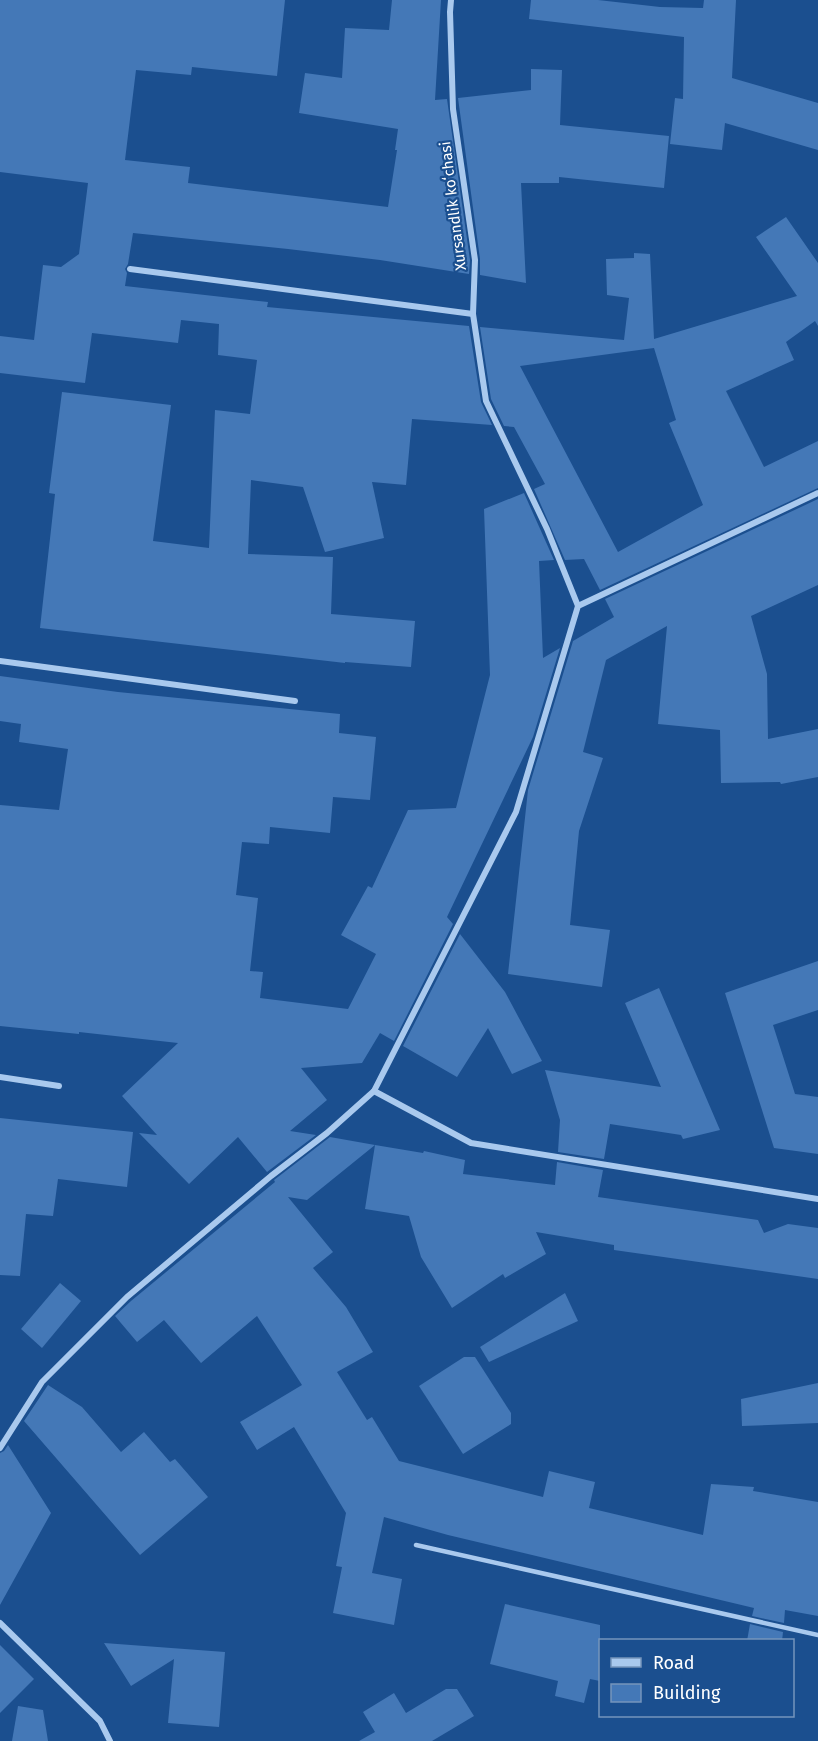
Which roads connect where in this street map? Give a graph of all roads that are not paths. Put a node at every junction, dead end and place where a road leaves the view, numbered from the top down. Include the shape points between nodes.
1 (451, 0) edge
2 (130, 269) dead end
3 (473, 314) junction
4 (818, 493) edge
5 (578, 606) junction
6 (0, 662) edge
7 (295, 701) dead end
8 (0, 1077) edge
9 (59, 1086) dead end
10 (374, 1091) junction
11 (818, 1199) edge
12 (0, 1448) edge
13 (416, 1545) dead end
14 (0, 1623) edge
15 (818, 1635) edge
16 (110, 1741) edge

1 - 3 street, Xursandlik koʻchasi via 453,109 475,260
2 - 3 street
3 - 5 street, Xursandlik koʻchasi via 486,401
4 - 5 street
5 - 10 street via 516,812
6 - 7 street
8 - 9 street
10 - 11 street via 471,1143
10 - 12 street via 127,1297 42,1382
13 - 15 lane
14 - 16 street via 100,1721

